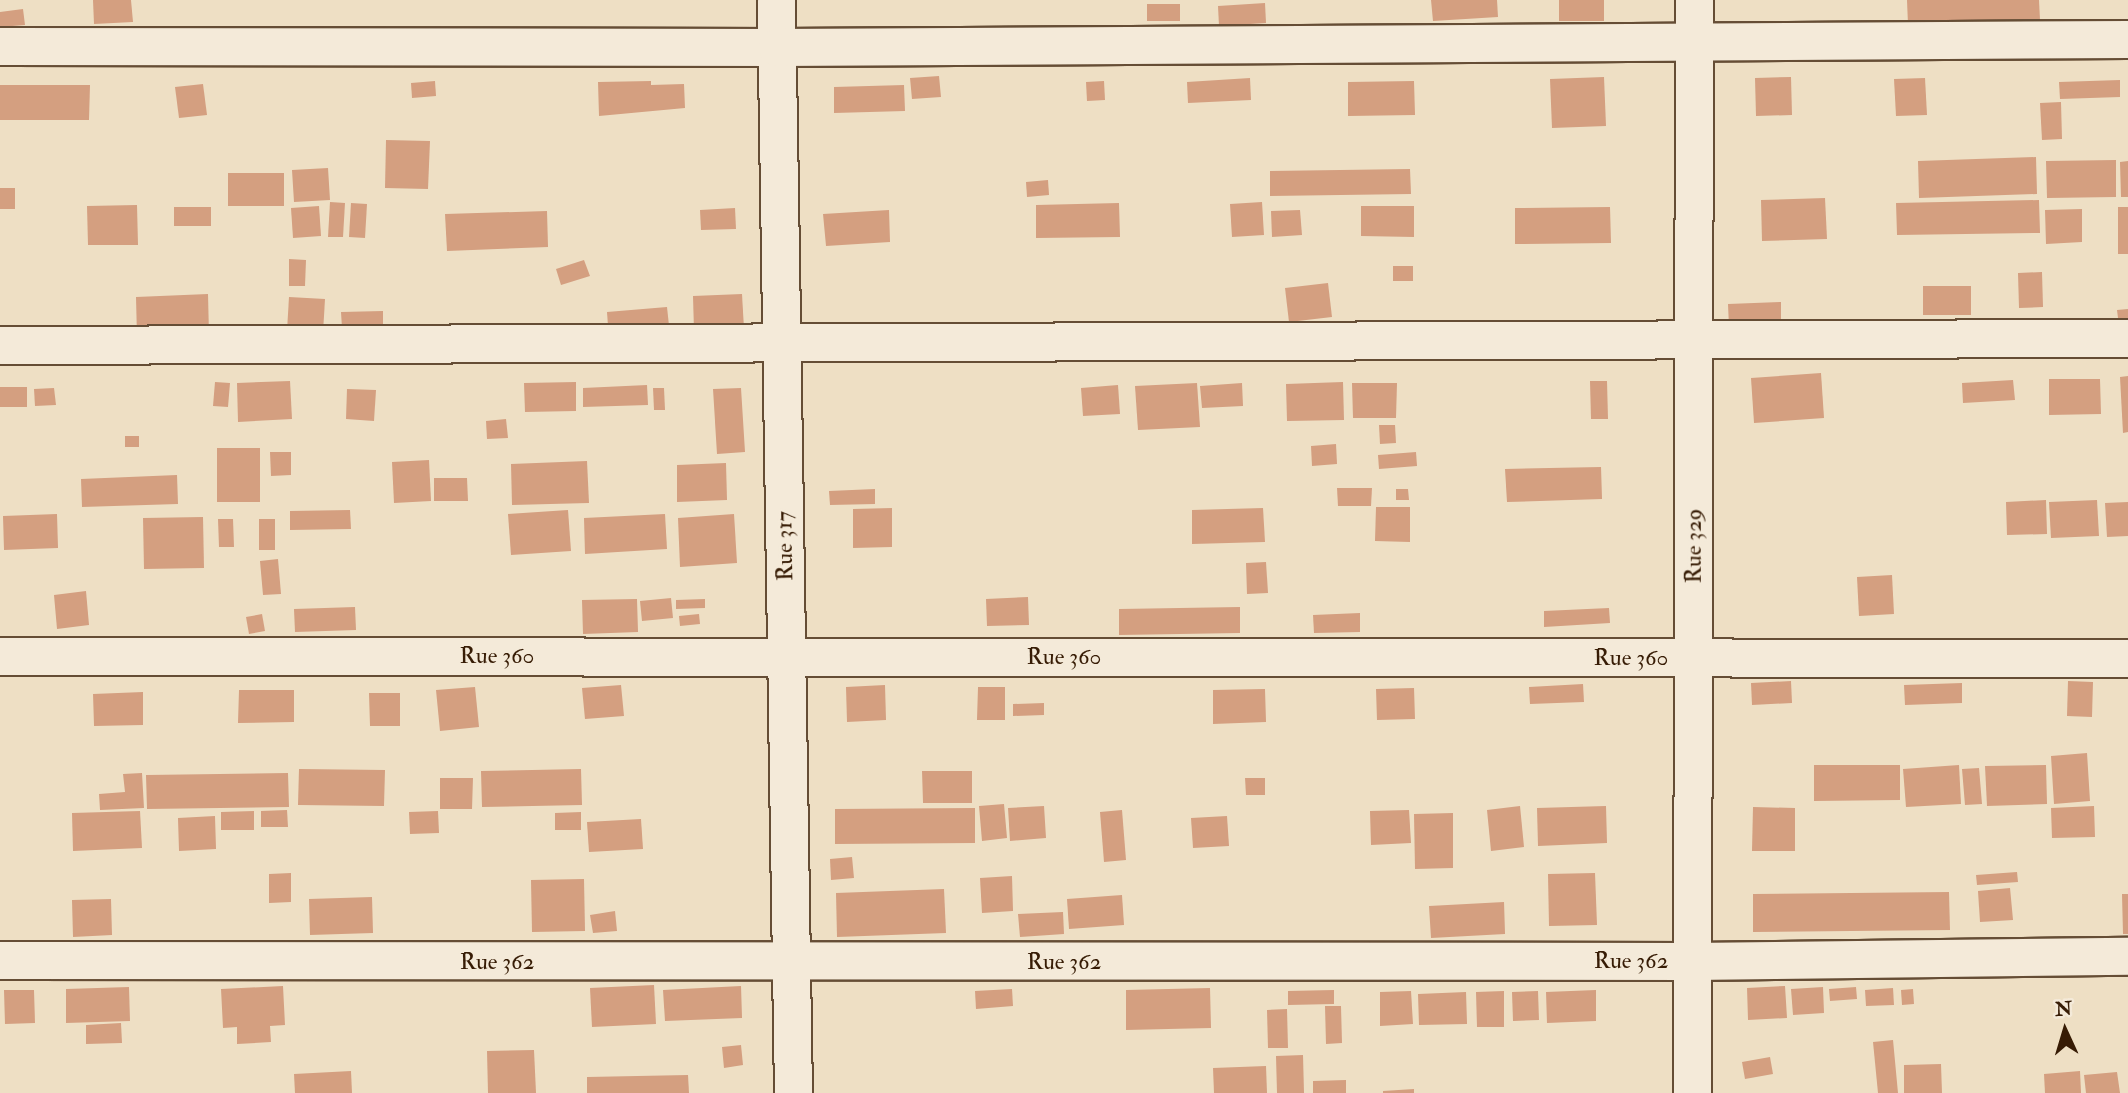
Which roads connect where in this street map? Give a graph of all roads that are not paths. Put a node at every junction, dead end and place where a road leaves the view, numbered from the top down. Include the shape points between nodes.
1 (776, 0) edge
2 (1695, 0) edge
3 (2128, 39) edge
4 (1696, 42) junction
5 (0, 46) edge
6 (777, 47) junction
7 (2128, 338) edge
8 (1695, 341) junction
9 (0, 345) edge
10 (782, 345) junction
11 (0, 656) edge
12 (786, 657) junction
13 (1694, 658) junction
14 (2128, 658) edge
15 (2128, 956) edge
16 (0, 960) edge
17 (1692, 961) junction
18 (791, 962) junction
19 (793, 1093) edge
20 (1692, 1093) edge

1 - 6 street, Rue 317
2 - 4 street, Rue 329
3 - 4 street
4 - 6 street
4 - 8 street, Rue 329
5 - 6 street
6 - 10 street, Rue 317
7 - 8 street
8 - 10 street
8 - 13 street, Rue 329
9 - 10 street
10 - 12 street, Rue 317
11 - 12 street, Rue 360
12 - 13 street, Rue 360
12 - 18 street, Rue 317
13 - 14 street, Rue 360
13 - 17 street, Rue 329
15 - 17 street, Rue 362
16 - 18 street, Rue 362
17 - 18 street, Rue 362
17 - 20 street, Rue 329
18 - 19 street, Rue 317

